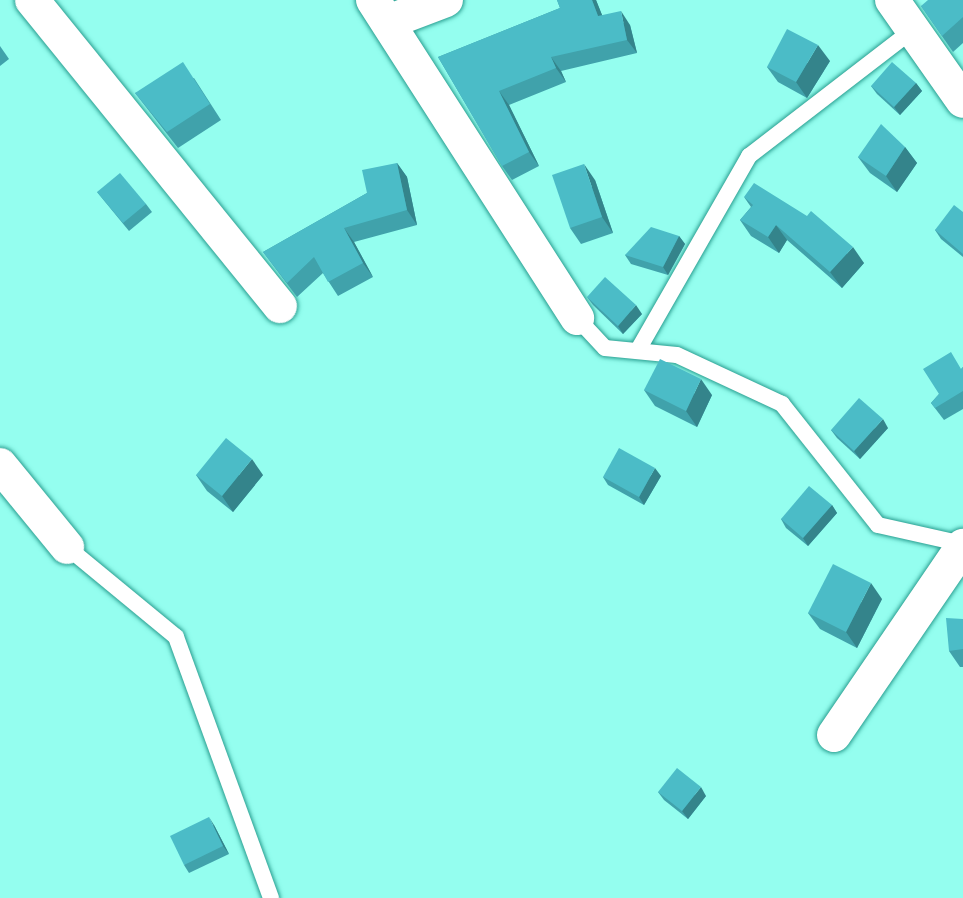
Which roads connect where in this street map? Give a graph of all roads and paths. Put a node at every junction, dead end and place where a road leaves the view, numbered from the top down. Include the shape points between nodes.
1 (32, 0) edge
2 (446, 0) edge
3 (892, 0) edge
4 (380, 11) edge
5 (914, 29) junction
6 (963, 101) edge
7 (280, 306) dead end
8 (577, 318) joint
9 (638, 350) junction
10 (0, 465) edge
11 (963, 545) edge
12 (67, 547) joint
13 (834, 735) dead end
14 (271, 898) edge

1 - 7 street
2 - 4 street
3 - 5 street
4 - 8 street
5 - 6 street
5 - 9 lane via 749,156
8 - 9 lane via 605,348
9 - 11 lane via 677,355 782,404 878,525
10 - 12 street
11 - 13 street
12 - 14 lane via 176,637

